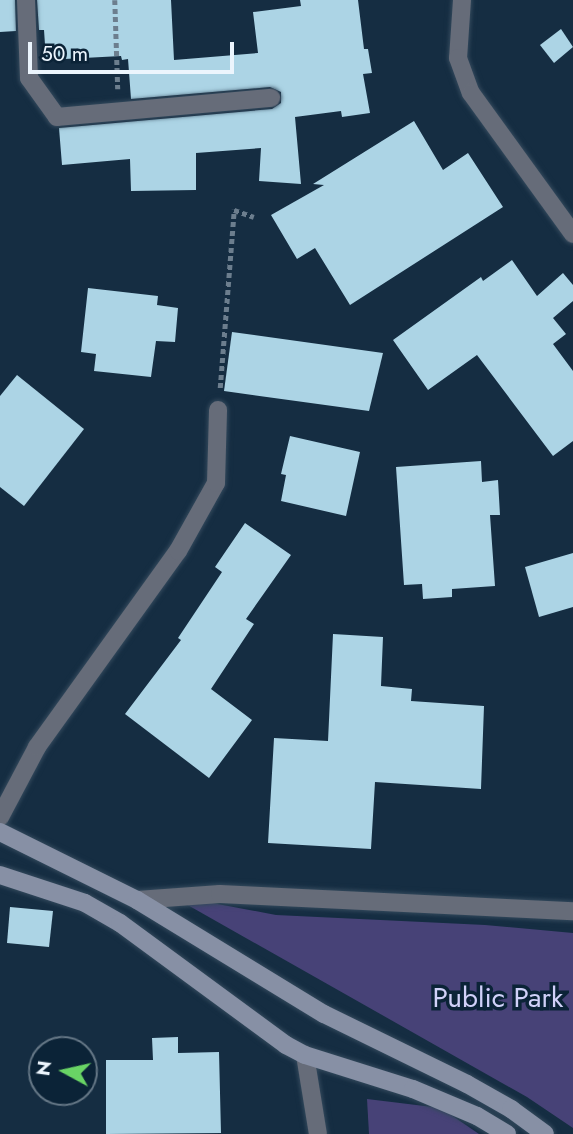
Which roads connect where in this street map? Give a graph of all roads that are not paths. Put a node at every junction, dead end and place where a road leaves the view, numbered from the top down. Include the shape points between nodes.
1 (26, 0) edge
2 (462, 0) edge
3 (271, 98) dead end
4 (573, 234) edge
5 (218, 410) road end
6 (0, 817) edge
7 (0, 832) edge
8 (0, 875) edge
9 (137, 900) junction
10 (573, 911) edge
11 (305, 1055) junction
12 (318, 1134) edge
13 (507, 1134) edge
14 (545, 1134) edge

1 - 3 street via 29,78 57,117
2 - 4 street via 458,58 471,93
5 - 6 street via 216,483 178,551 37,747
7 - 9 main road
8 - 11 main road via 85,903 120,923
9 - 10 street via 220,894
9 - 14 main road via 324,1014 467,1084
11 - 12 street
11 - 13 main road via 413,1089

